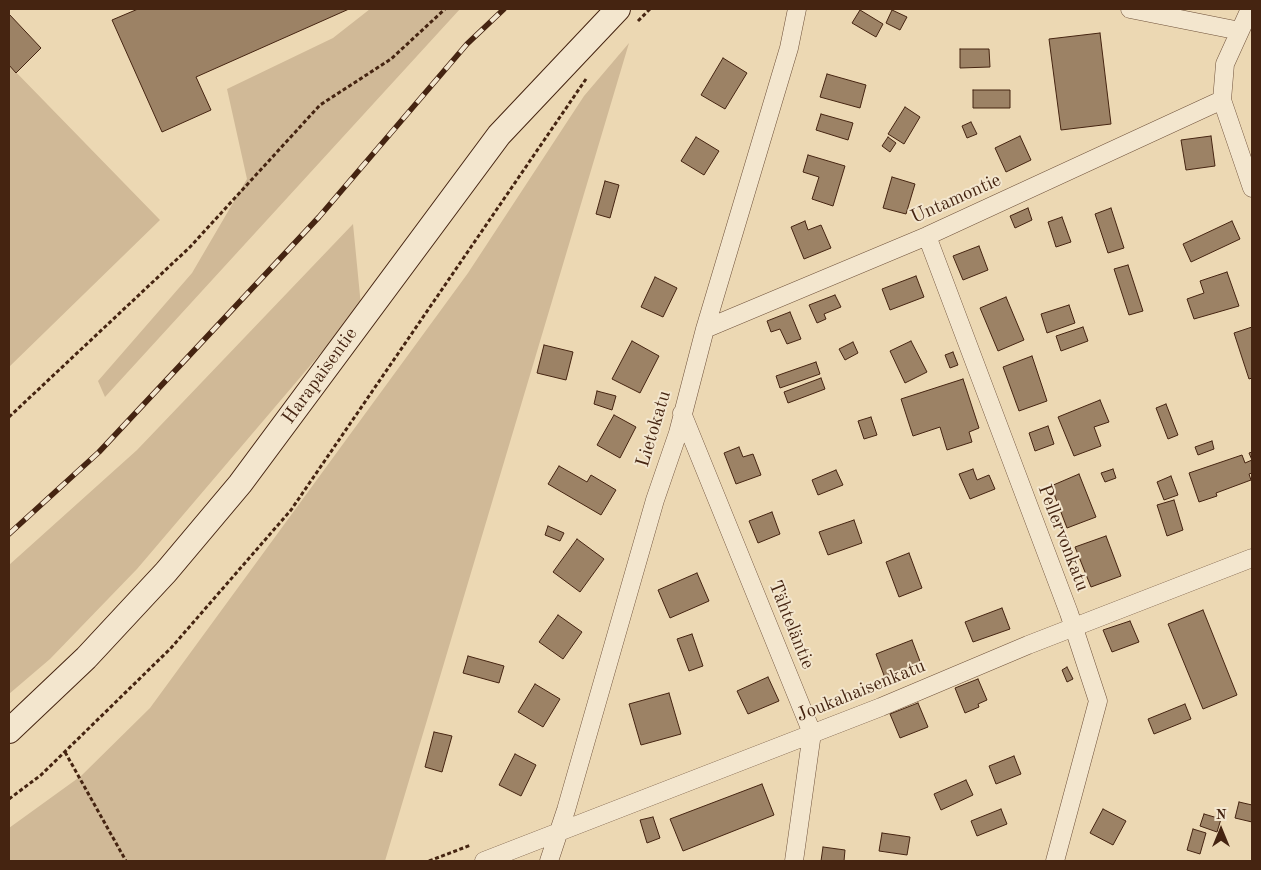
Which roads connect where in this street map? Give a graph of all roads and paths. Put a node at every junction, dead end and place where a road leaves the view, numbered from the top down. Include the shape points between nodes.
1 (445, 9) edge
2 (618, 9) edge
3 (650, 9) edge
4 (797, 9) edge
5 (1130, 9) edge
6 (1250, 9) edge
7 (637, 22) dead end
8 (1240, 31) junction
9 (587, 78) dead end
10 (1222, 100) junction
11 (1252, 188) edge
12 (927, 236) junction
13 (705, 329) junction
14 (682, 413) junction
15 (9, 417) edge
16 (1252, 558) edge
17 (1073, 627) junction
18 (9, 731) edge
19 (812, 733) junction
20 (65, 752) junction
21 (9, 799) edge
22 (557, 834) junction
23 (126, 861) edge
24 (484, 861) edge
25 (549, 861) edge
26 (794, 861) edge
27 (1055, 861) edge

1 - 15 path via 391,59 320,105 190,246
2 - 18 main road, Harapaisentie via 500,135 234,492 86,658
3 - 7 path
4 - 13 street, Lietokatu via 789,48
5 - 8 street
6 - 8 street
8 - 10 street via 1225,64
9 - 20 path via 291,510 171,648
10 - 11 street
10 - 12 street, Untamontie
12 - 13 street, Untamontie
12 - 17 street, Pellervonkatu
13 - 14 street, Lietokatu
14 - 19 street, Tähteläntie
14 - 22 street, Lietokatu
16 - 17 street, Joukahaisenkatu
17 - 19 street, Joukahaisenkatu
17 - 27 street, Pellervonkatu via 1098,701
19 - 22 street, Joukahaisenkatu
19 - 26 street
20 - 21 path
20 - 23 path
22 - 24 street, Joukahaisenkatu
22 - 25 street, Lietokatu

